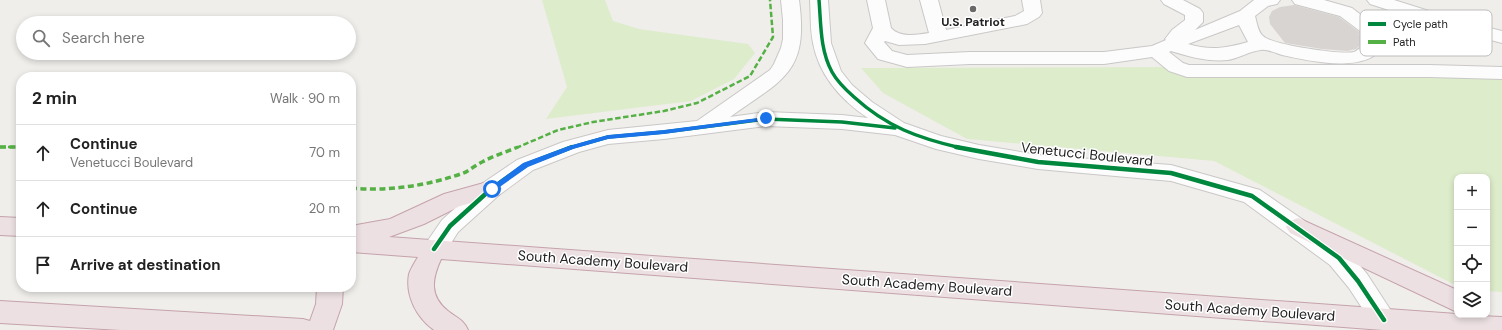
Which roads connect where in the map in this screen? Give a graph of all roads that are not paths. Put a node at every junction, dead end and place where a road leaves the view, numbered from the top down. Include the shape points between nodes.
1 (790, 0) edge
2 (820, 0) edge
3 (876, 0) edge
4 (929, 0) edge
5 (1031, 0) edge
6 (1170, 0) edge
7 (1271, 0) edge
8 (1301, 0) edge
9 (1376, 0) edge
10 (1408, 10) edge
11 (1246, 16) junction
12 (1360, 23) edge
13 (882, 29) junction
14 (1492, 34) edge
15 (939, 37) junction
16 (1502, 37) edge
17 (1258, 41) junction
18 (1163, 48) junction
19 (1360, 56) edge
20 (1502, 74) edge
21 (703, 127) junction
22 (897, 128) junction
23 (492, 189) junction
24 (0, 226) edge
25 (16, 227) edge
26 (1298, 227) junction
27 (356, 234) edge
28 (356, 243) edge
29 (434, 249) junction
30 (330, 292) edge
31 (1454, 301) edge
32 (0, 312) edge
33 (108, 318) junction
34 (1490, 318) edge
35 (1386, 325) edge
36 (1502, 325) edge
37 (1502, 328) edge
38 (136, 330) edge
39 (303, 330) edge
40 (320, 330) edge
41 (455, 330) edge

1 - 21 street via 791,50 786,64 777,74
2 - 22 street, Venetucci Boulevard via 822,43 832,72 865,108
3 - 13 street
4 - 15 street
5 - 15 street via 1033,13 1020,20
6 - 18 street via 1194,13 1194,22
7 - 11 street via 1262,2
8 - 12 street via 1346,12
9 - 10 street
11 - 17 street via 1248,27
11 - 18 street
13 - 15 street via 891,38 914,40
13 - 18 street via 874,43 885,55 907,61 970,58 1104,58
14 - 16 street
17 - 18 street via 1257,45 1228,54
17 - 19 street via 1327,57
18 - 20 street via 1176,67 1187,71 1429,71
21 - 22 street via 766,118
21 - 23 street via 608,137 571,147 525,165
22 - 26 street, Venetucci Boulevard via 936,142 987,154 1038,162 1171,173 1252,196
23 - 27 highway via 452,200 393,227
23 - 29 street via 450,226
24 - 25 highway
26 - 31 highway
26 - 35 street, Venetucci Boulevard via 1339,258 1358,281
28 - 29 highway, South Academy Boulevard
29 - 35 highway, South Academy Boulevard
29 - 41 highway via 422,273 421,290 428,308
30 - 40 highway via 329,304
32 - 33 highway
33 - 38 highway
33 - 39 highway
34 - 36 highway
35 - 37 highway, South Academy Boulevard

